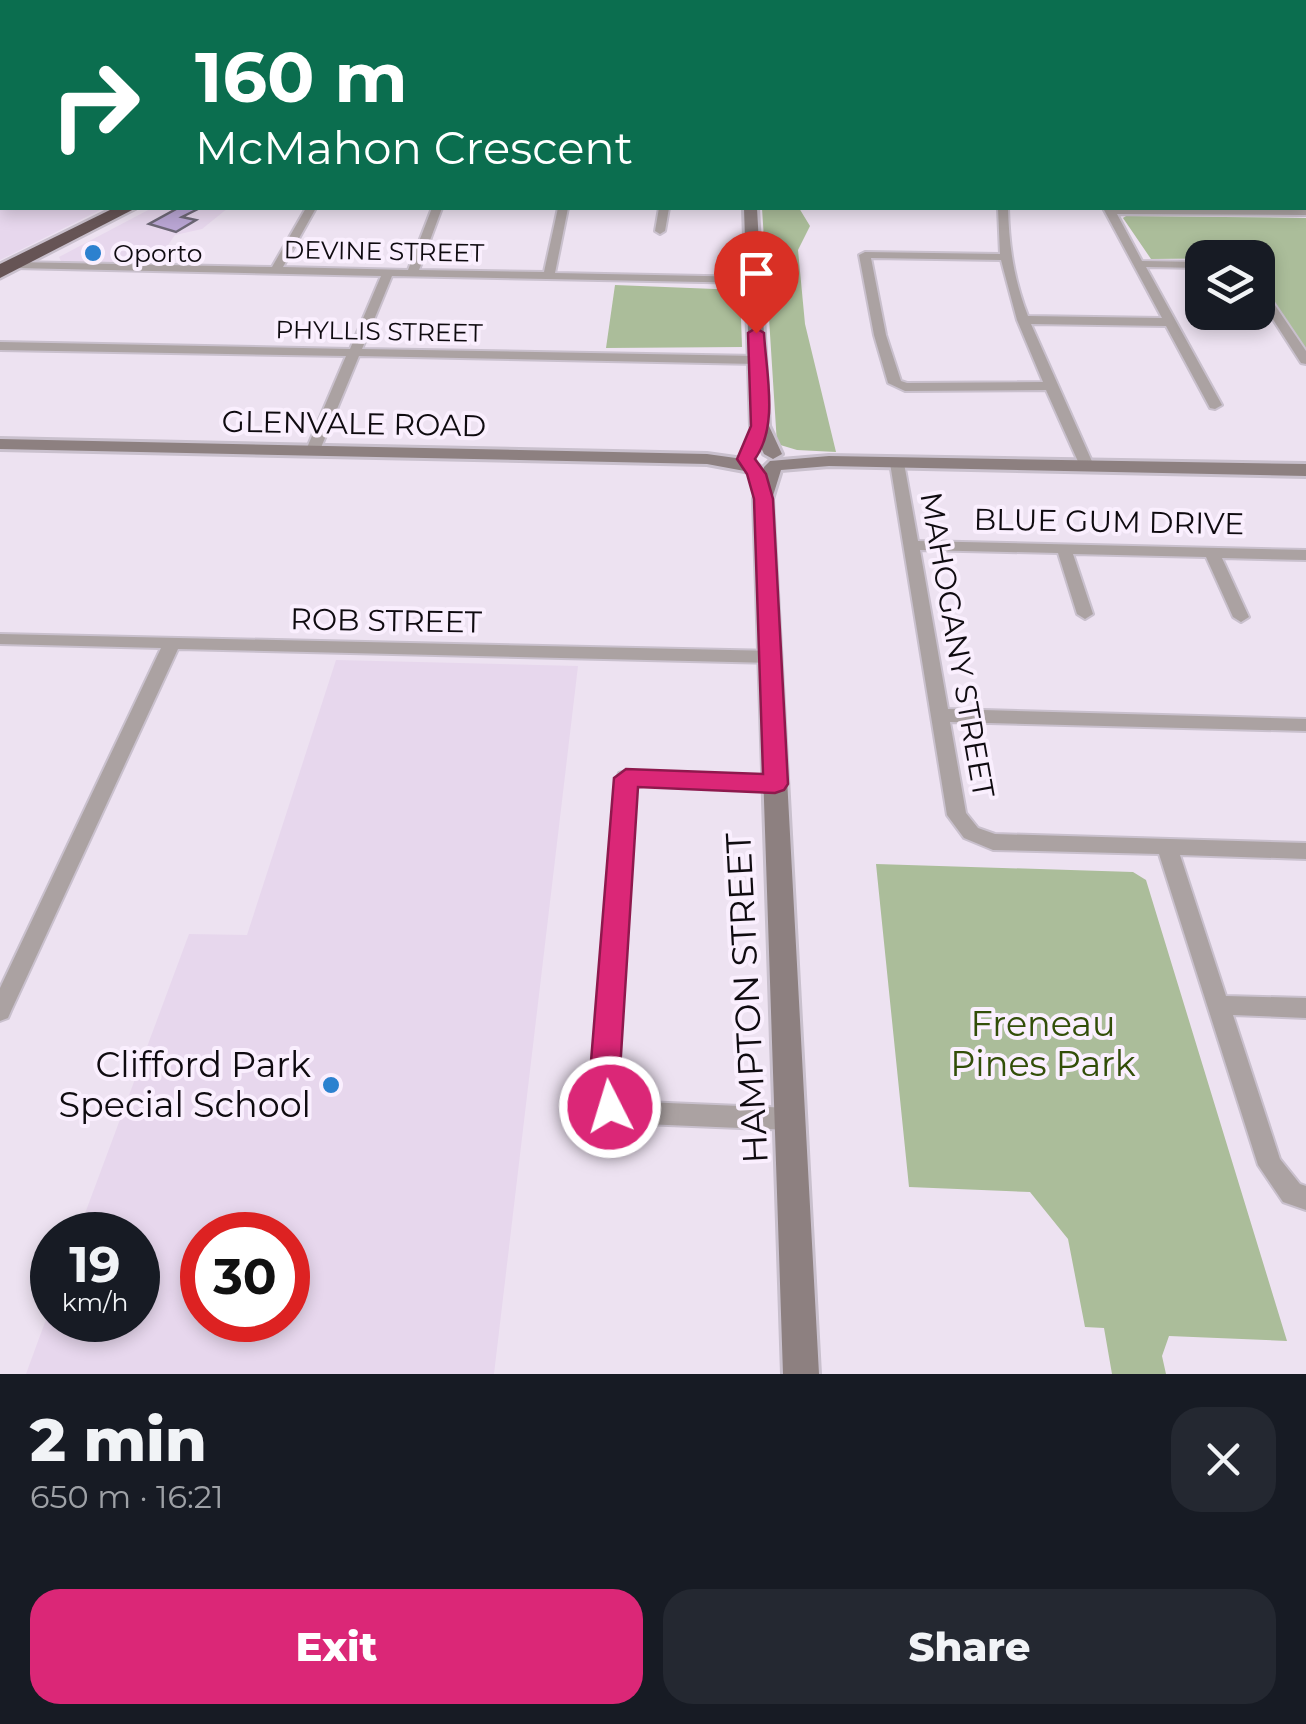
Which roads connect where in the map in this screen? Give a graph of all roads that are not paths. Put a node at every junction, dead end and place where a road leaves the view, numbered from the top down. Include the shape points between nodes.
1 (123, 210) edge
2 (310, 210) edge
3 (436, 210) edge
4 (563, 210) edge
5 (664, 210) edge
6 (750, 210) edge
7 (1003, 210) edge
8 (1110, 210) edge
9 (1285, 210) edge
10 (1306, 212) edge
11 (660, 231) dead end
12 (1008, 257) junction
13 (1140, 264) junction
14 (1185, 265) edge
15 (7, 268) edge
16 (275, 271) junction
17 (388, 273) junction
18 (412, 273) junction
19 (550, 276) junction
20 (754, 280) junction
21 (1275, 314) edge
22 (1023, 320) junction
23 (1171, 322) junction
24 (0, 346) edge
25 (352, 353) junction
26 (757, 360) junction
27 (1306, 360) edge
28 (1054, 386) junction
29 (1216, 405) dead end
30 (0, 444) edge
31 (313, 450) junction
32 (763, 460) junction
33 (897, 462) junction
34 (1087, 466) junction
35 (1306, 470) edge
36 (910, 545) junction
37 (1064, 549) junction
38 (1212, 552) junction
39 (1306, 555) edge
40 (1085, 614) dead end
41 (1241, 617) dead end
42 (0, 639) edge
43 (172, 644) junction
44 (770, 657) junction
45 (941, 715) junction
46 (1306, 725) edge
47 (775, 784) junction
48 (1167, 847) junction
49 (1306, 852) edge
50 (1218, 1005) junction
51 (1306, 1008) edge
52 (0, 1011) edge
53 (790, 1119) junction
54 (1299, 1195) edge
55 (802, 1374) edge

1 - 15 highway
2 - 16 street
3 - 18 street
4 - 19 street
5 - 11 street
6 - 20 street, HAMPTON STREET
7 - 12 street
8 - 13 street
9 - 10 street
12 - 22 street
12 - 28 street via 865,256 896,383
13 - 14 street
13 - 23 street
15 - 16 street, DEVINE STREET
16 - 17 street, DEVINE STREET
17 - 18 street, DEVINE STREET
17 - 25 street
18 - 19 street, DEVINE STREET
19 - 20 street, DEVINE STREET
20 - 26 street, HAMPTON STREET
21 - 27 street
22 - 23 street
22 - 28 street
23 - 29 street
24 - 25 street, PHYLLIS STREET
25 - 26 street, PHYLLIS STREET
25 - 31 street
26 - 32 street, HAMPTON STREET
28 - 34 street
30 - 31 street, GLENVALE ROAD
31 - 32 street, GLENVALE ROAD
32 - 33 street, GLENVALE ROAD
32 - 44 street, HAMPTON STREET
33 - 34 street, GLENVALE ROAD
33 - 36 street, MAHOGANY STREET
34 - 35 street, GLENVALE ROAD
36 - 37 street, BLUE GUM DRIVE
36 - 45 street, MAHOGANY STREET
37 - 38 street, BLUE GUM DRIVE
37 - 40 street
38 - 39 street, BLUE GUM DRIVE
38 - 41 street
42 - 43 street, ROB STREET
43 - 44 street, ROB STREET
43 - 52 street
44 - 47 street, HAMPTON STREET
45 - 46 street
45 - 48 street, MAHOGANY STREET via 957,815 971,834 994,842
47 - 53 street, HAMPTON STREET
47 - 53 street via 626,778 604,1086 610,1107
48 - 49 street
48 - 50 street
50 - 51 street
50 - 54 street via 1270,1165
53 - 55 street, HAMPTON STREET

